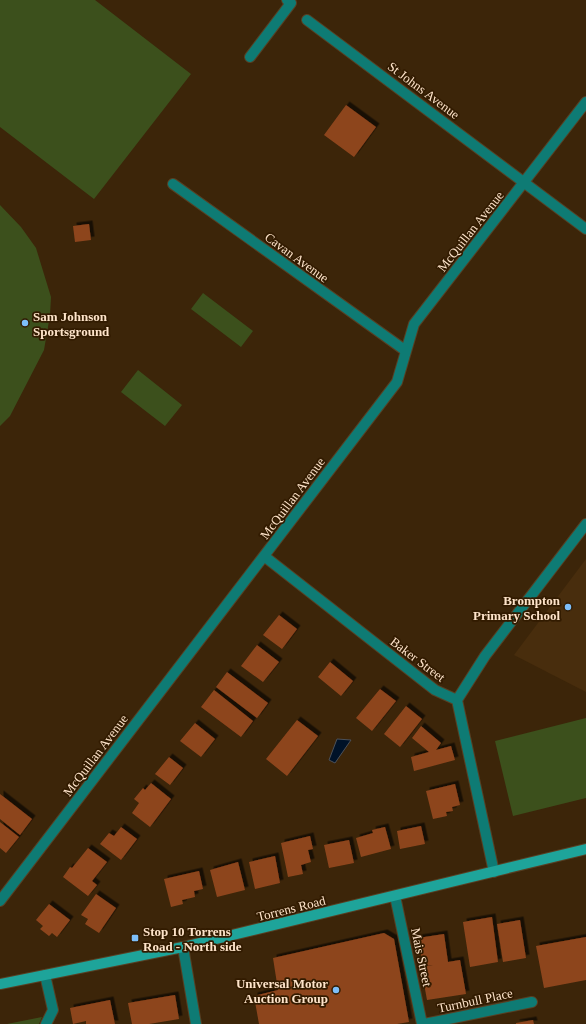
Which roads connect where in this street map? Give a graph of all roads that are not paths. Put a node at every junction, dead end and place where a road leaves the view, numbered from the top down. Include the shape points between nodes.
1 (287, 0) edge
2 (307, 20) dead end
3 (250, 57) dead end
4 (586, 102) edge
5 (524, 182) junction
6 (173, 184) dead end
7 (586, 229) edge
8 (406, 351) junction
9 (586, 524) edge
10 (264, 556) junction
11 (457, 700) junction
12 (586, 849) edge
13 (494, 872) junction
14 (396, 896) junction
15 (0, 901) edge
16 (183, 947) junction
17 (45, 975) junction
18 (0, 984) edge
19 (532, 1002) dead end
20 (46, 1024) edge
21 (196, 1024) edge
22 (423, 1024) edge

1 - 3 street via 291,3
2 - 5 street, St Johns Avenue
4 - 5 street, McQuillan Avenue
5 - 7 street, St Johns Avenue
5 - 8 street, McQuillan Avenue via 414,324
6 - 8 street, Cavan Avenue
8 - 10 street, McQuillan Avenue via 397,382
9 - 11 street via 485,656
10 - 11 street, Baker Street via 435,690
10 - 15 street, McQuillan Avenue
11 - 13 street
12 - 13 main road, Torrens Road
13 - 14 main road, Torrens Road
14 - 16 main road, Torrens Road
14 - 22 street, Mais Street
16 - 17 main road, Torrens Road
16 - 21 street
17 - 18 main road, Torrens Road
17 - 20 street via 53,1010
19 - 22 street, Turnbull Place

